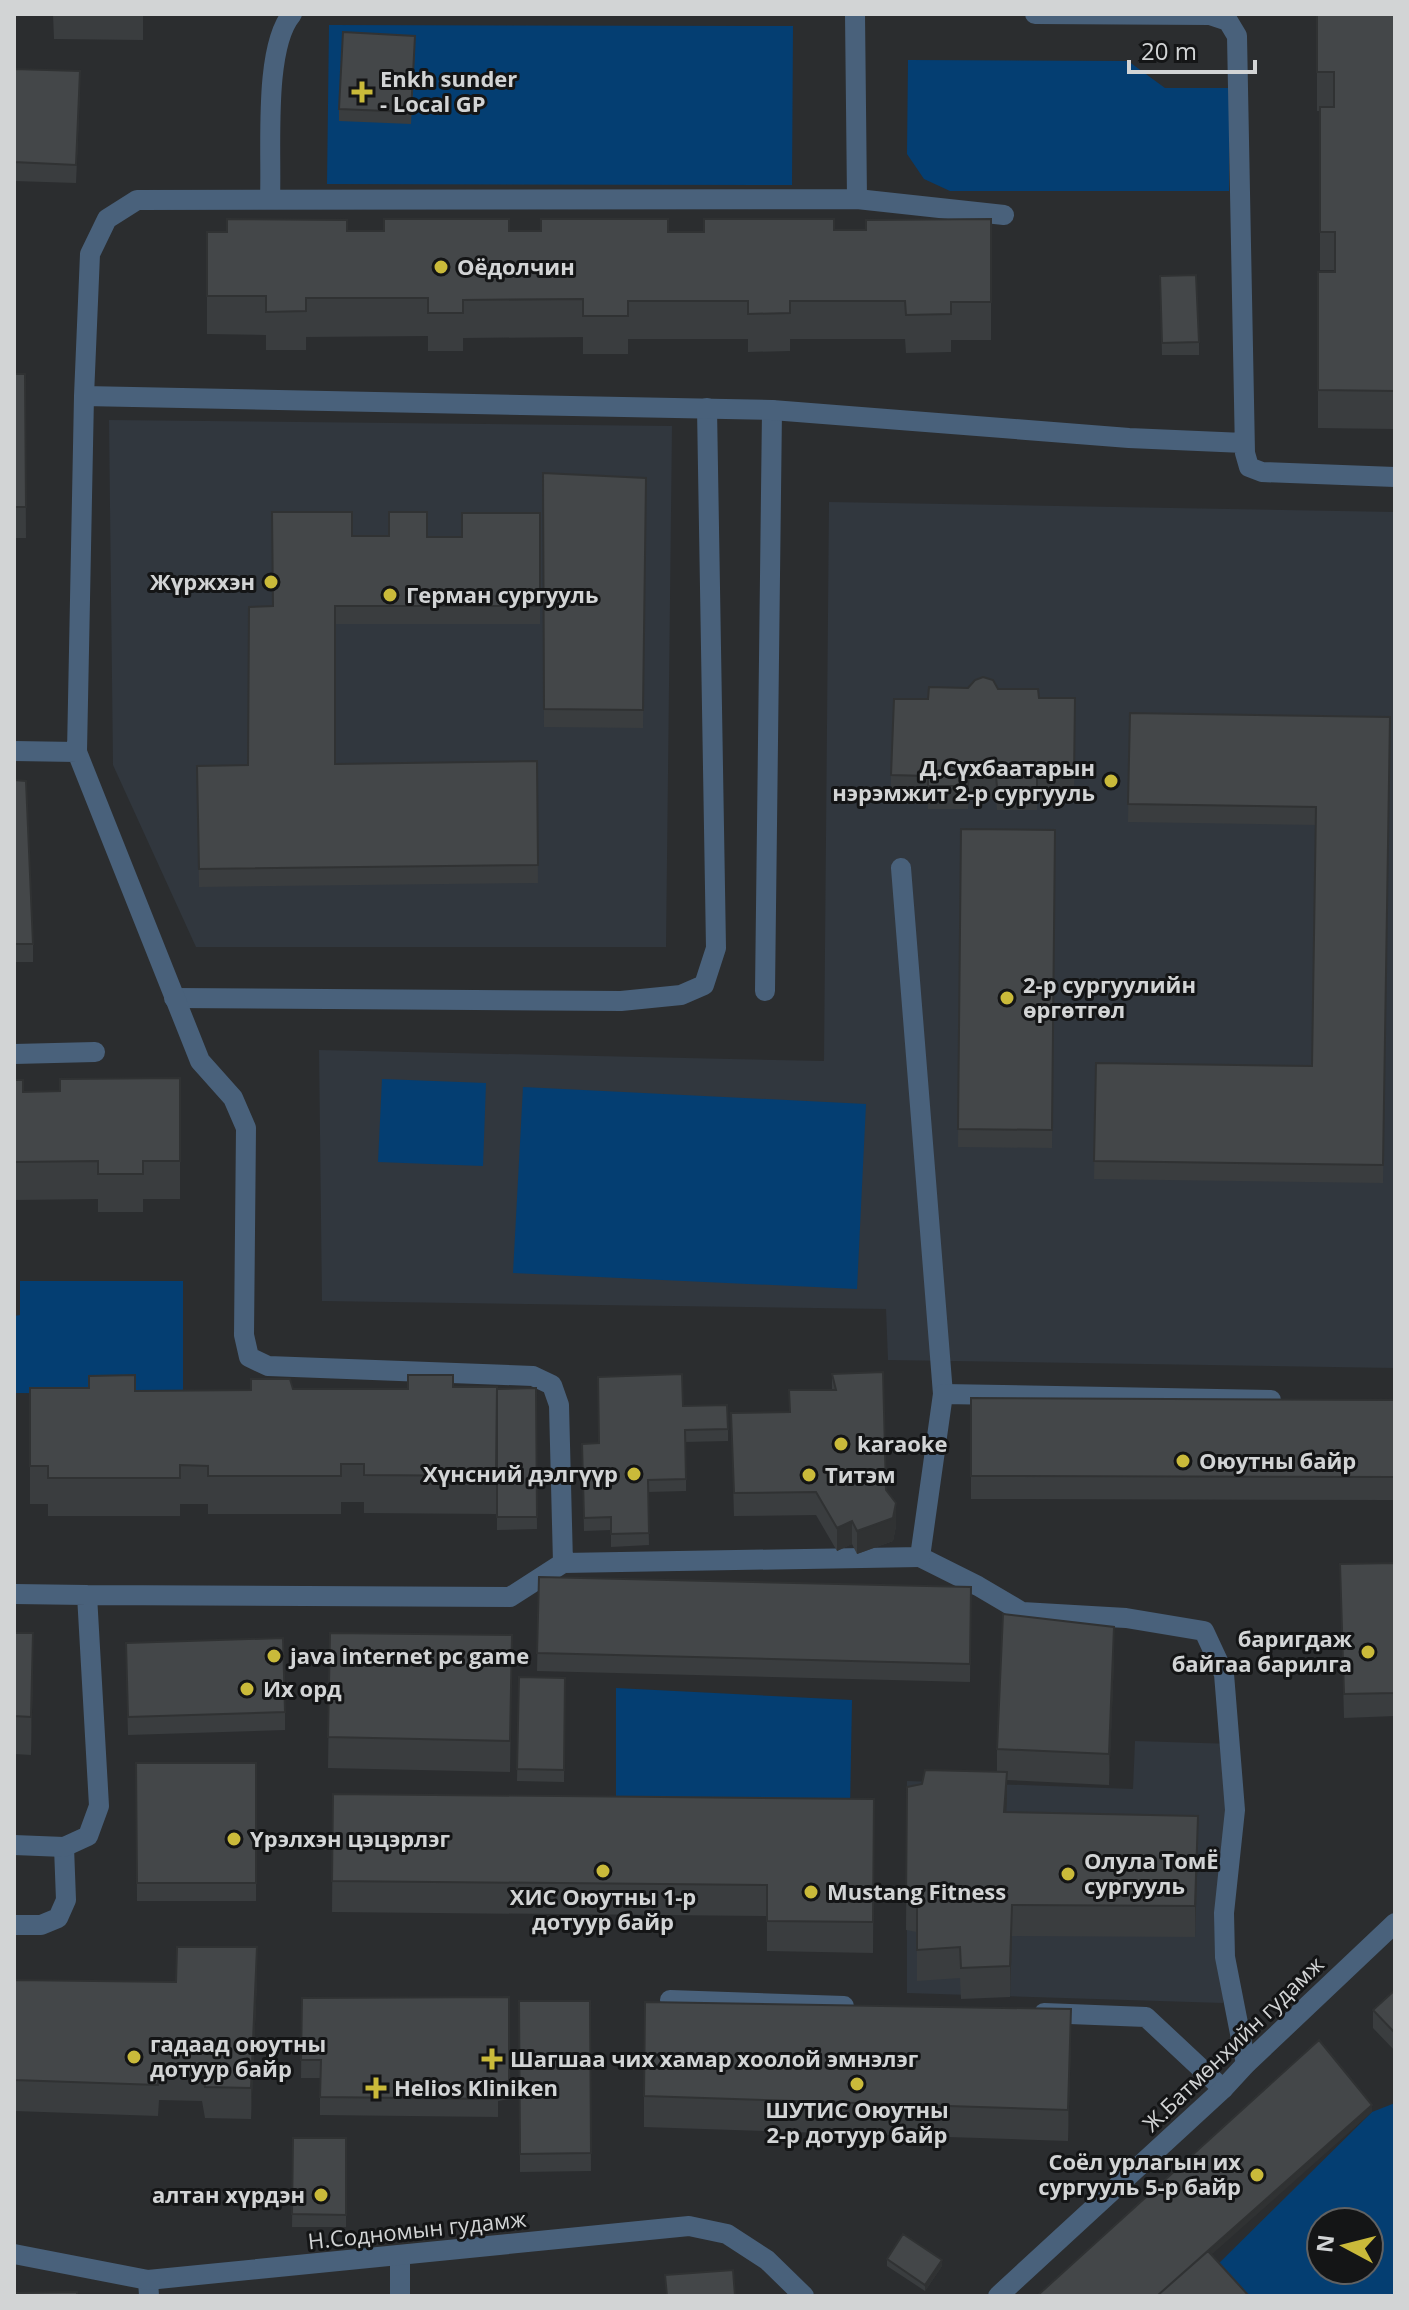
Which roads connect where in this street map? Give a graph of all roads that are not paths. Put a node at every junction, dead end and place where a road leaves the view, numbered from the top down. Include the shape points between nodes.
1 (292, 14) edge
2 (855, 14) edge
3 (1035, 14) edge
4 (270, 198) junction
5 (857, 199) junction
6 (1004, 215) dead end
7 (84, 396) junction
8 (707, 408) junction
9 (772, 410) junction
10 (1244, 443) junction
11 (1395, 477) edge
12 (14, 751) edge
13 (77, 752) junction
14 (901, 868) dead end
15 (765, 991) dead end
16 (174, 998) junction
17 (95, 1052) dead end
18 (14, 1054) edge
19 (943, 1394) junction
20 (1286, 1400) edge
21 (920, 1557) junction
22 (563, 1563) junction
23 (14, 1594) edge
24 (87, 1595) junction
25 (14, 1845) edge
26 (64, 1847) junction
27 (1395, 1923) edge
28 (14, 1925) edge
29 (670, 2000) edge
30 (860, 2006) edge
31 (1019, 2012) edge
32 (1246, 2064) junction
33 (1223, 2089) junction
34 (14, 2254) edge
35 (400, 2256) junction
36 (148, 2288) edge
37 (400, 2296) edge
38 (804, 2296) edge
39 (998, 2296) edge

1 - 4 street via 282,26 274,62
2 - 5 street
3 - 10 street via 1210,15 1228,21 1237,36
4 - 5 street
4 - 7 street via 137,200 107,219 90,254
5 - 6 street
7 - 8 street
7 - 13 street
8 - 9 street
8 - 16 street via 716,948 704,985 681,995 621,1001
9 - 10 street
9 - 15 street
10 - 11 street via 1249,467 1262,472
12 - 13 street
13 - 16 street
14 - 19 street
16 - 22 street via 200,1061 233,1098 246,1128 244,1335 249,1357 268,1366 533,1376 552,1385 559,1405
17 - 18 street
19 - 20 street
19 - 21 street
21 - 22 street
21 - 32 street via 1022,1612 1126,1618 1204,1631 1224,1674 1235,1810 1225,1957
22 - 24 street via 510,1597
23 - 24 street
24 - 26 street via 99,1806 88,1836
25 - 26 street
26 - 28 street via 66,1900 58,1918 41,1925
27 - 32 street, Ж.Батмөнхийн гудамж
29 - 30 street
31 - 33 street via 1146,2017
32 - 33 street, Ж.Батмөнхийн гудамж
33 - 39 street, Ж.Батмөнхийн гудамж
34 - 36 street, Н.Содномын гудамж
35 - 36 street, Н.Содномын гудамж
35 - 37 street
35 - 38 street, Н.Содномын гудамж via 689,2226 727,2234 767,2260

